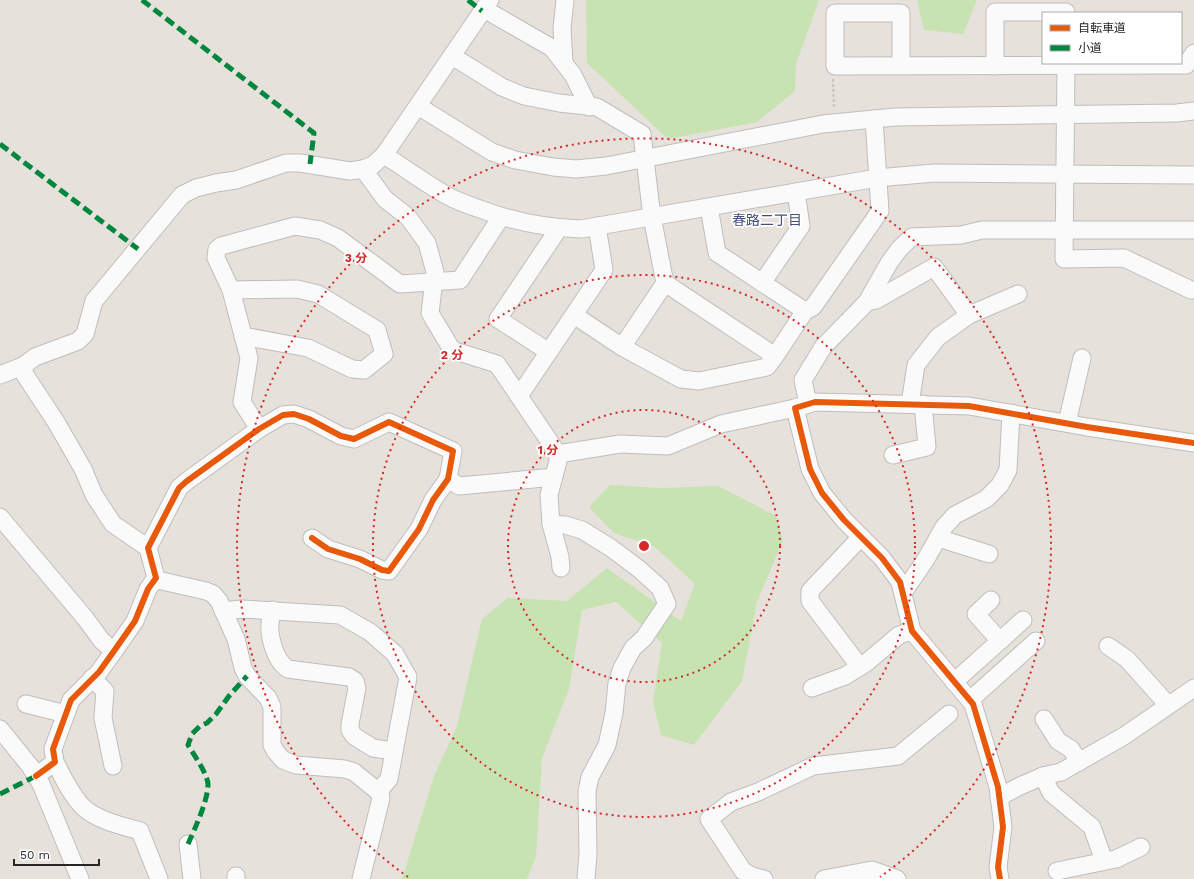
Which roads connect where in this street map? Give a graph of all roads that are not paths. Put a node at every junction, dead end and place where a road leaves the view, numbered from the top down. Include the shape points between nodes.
1 (565, 0) edge
2 (487, 4) edge
3 (1066, 8) edge
4 (1194, 54) edge
5 (452, 56) junction
6 (564, 63) junction
7 (1066, 64) edge
8 (901, 66) junction
9 (995, 66) junction
10 (418, 106) junction
11 (589, 106) junction
12 (1194, 111) edge
13 (1065, 115) junction
14 (874, 119) junction
15 (384, 155) junction
16 (645, 158) junction
17 (364, 170) junction
18 (1065, 174) junction
19 (1194, 175) edge
20 (877, 178) junction
21 (796, 192) junction
22 (709, 207) junction
23 (501, 217) junction
24 (652, 217) junction
25 (597, 226) junction
26 (558, 228) junction
27 (1064, 230) junction
28 (1194, 230) edge
29 (434, 282) junction
30 (665, 283) junction
31 (762, 283) junction
32 (231, 290) junction
33 (1194, 290) edge
34 (1018, 294) dead end
35 (867, 302) junction
36 (805, 311) junction
37 (574, 315) junction
38 (969, 315) junction
39 (243, 336) junction
40 (622, 347) junction
41 (549, 352) junction
42 (775, 356) junction
43 (1082, 358) dead end
44 (23, 366) junction
45 (0, 375) edge
46 (519, 396) junction
47 (916, 404) junction
48 (801, 406) junction
49 (1011, 413) junction
50 (1067, 423) junction
51 (259, 429) junction
52 (1194, 443) edge
53 (558, 454) junction
54 (893, 455) dead end
55 (554, 477) junction
56 (448, 480) junction
57 (0, 517) edge
58 (551, 524) junction
59 (861, 537) junction
60 (312, 538) dead end
61 (938, 538) junction
62 (148, 548) junction
63 (989, 554) dead end
64 (561, 568) dead end
65 (156, 578) junction
66 (903, 593) junction
67 (991, 600) dead end
68 (272, 610) junction
69 (224, 611) junction
70 (1023, 620) dead end
71 (912, 631) junction
72 (1036, 641) dead end
73 (997, 643) junction
74 (1108, 646) dead end
75 (114, 651) junction
76 (1011, 664) junction
77 (860, 667) junction
78 (92, 678) junction
79 (954, 682) junction
80 (812, 688) dead end
81 (1194, 688) edge
82 (970, 700) junction
83 (26, 704) dead end
84 (1168, 705) junction
85 (66, 714) junction
86 (949, 714) dead end
87 (1044, 718) dead end
88 (0, 729) edge
89 (394, 751) junction
90 (55, 762) junction
91 (1079, 762) junction
92 (113, 766) dead end
93 (36, 776) junction
94 (1043, 776) junction
95 (378, 792) junction
96 (999, 797) junction
97 (188, 844) dead end
98 (1141, 847) dead end
99 (1095, 868) edge
100 (1056, 871) dead end
101 (80, 879) edge
102 (159, 879) edge
103 (192, 879) edge
104 (360, 879) edge
105 (586, 879) edge
106 (764, 879) edge
107 (824, 879) edge
108 (897, 879) edge
109 (1000, 879) edge

1 - 6 street via 562,28
2 - 5 street
2 - 6 street via 552,48
3 - 9 street via 995,12
4 - 7 street via 1186,65
5 - 10 street
5 - 11 street via 502,87 524,96
6 - 11 street
7 - 9 street
7 - 13 street
8 - 8 street via 901,13 835,13 835,66
8 - 9 street
10 - 15 street
10 - 16 street via 492,152 515,160 576,169
11 - 16 street via 642,134
12 - 13 street
13 - 14 street
13 - 18 street
14 - 16 street via 835,122
14 - 20 street
15 - 17 street
15 - 23 street via 446,195
16 - 24 street
17 - 29 street via 385,199 408,217 427,243 435,272
17 - 44 street via 350,171 286,163 236,180 196,188 182,195 94,301 86,334 78,341 35,357
18 - 19 street
18 - 20 street via 934,173
18 - 27 street
20 - 21 street
20 - 36 street via 880,210 813,307
21 - 22 street
21 - 31 street via 801,226
22 - 24 street
22 - 31 street via 717,253
23 - 26 street
23 - 29 street via 460,280
24 - 25 street
24 - 30 street
25 - 26 street via 581,229
25 - 37 street via 604,270
26 - 41 street via 498,319
27 - 28 street
27 - 33 street via 1064,259 1124,258
27 - 35 street via 982,230 961,236 912,237 889,262
29 - 32 street via 400,284 338,238 320,230 295,226 217,249 216,258
29 - 46 street via 430,314 452,350 497,364
30 - 40 street
30 - 42 street
31 - 36 street
32 - 39 street
32 - 39 street via 297,289 318,294 377,330 384,354 364,370 352,369 308,348
34 - 38 street
35 - 38 street via 876,300 934,267
35 - 48 street via 823,347 803,380
36 - 42 street
37 - 40 street
37 - 41 street
38 - 47 street via 938,337 916,365
39 - 51 street via 249,358 242,402
40 - 42 street via 681,379 699,381 767,367
41 - 46 street
43 - 50 street
44 - 45 street
44 - 62 street via 25,375 56,422 83,469 94,495 113,524
46 - 53 street
47 - 48 street via 815,402
47 - 49 street via 969,406
47 - 54 street via 928,447
48 - 53 street via 721,424 668,446 620,444
48 - 59 street via 810,469 822,493
49 - 50 street
49 - 61 street via 1008,470 1000,484 986,499 955,515
50 - 52 street
51 - 56 street via 283,415 294,414 341,436 354,439 389,422 453,451
51 - 62 street via 179,488
53 - 55 street
55 - 56 street via 459,486
55 - 58 street via 549,495
56 - 60 street via 433,500 419,529 389,570 382,570 360,558 328,549
57 - 75 street via 102,641
58 - 64 street
58 - 105 street via 582,530 611,548 660,588 667,604 644,638 633,648 617,683 607,745 590,777 587,791
59 - 66 street via 882,558 900,582
59 - 77 street via 810,591 810,601
61 - 63 street
61 - 66 street
62 - 65 street
65 - 69 street via 213,594
65 - 75 street via 148,588 135,621
66 - 71 street
67 - 73 street via 976,614
68 - 69 street via 242,608
68 - 89 street via 270,632 281,664 288,668 349,676 355,681 357,688 350,730 354,736 373,748
68 - 89 street via 340,615 370,632 395,654 408,677
69 - 95 street via 247,676 268,698 272,706 272,745 276,752 283,760 296,765 354,772
70 - 73 street
71 - 77 street via 899,635
71 - 79 street
72 - 76 street
73 - 76 street
73 - 79 street
74 - 84 street via 1127,658
75 - 78 street
76 - 82 street
77 - 80 street via 845,676
78 - 85 street via 71,700
78 - 92 street via 105,691 103,718
79 - 82 street
81 - 84 street
82 - 96 street
83 - 85 street
84 - 91 street via 1124,736
85 - 90 street via 53,749
86 - 106 street via 898,756 813,766 731,802 709,819 743,871
87 - 91 street via 1058,741 1071,750
88 - 93 street
89 - 95 street via 389,779
90 - 93 street
90 - 102 street via 84,808 115,824 140,831
91 - 94 street via 1061,772
93 - 101 street
94 - 96 street
94 - 99 street via 1051,793 1092,827
95 - 104 street via 381,798
96 - 109 street via 1003,826 998,867
97 - 103 street
98 - 99 street
99 - 100 street
107 - 108 street via 872,870

